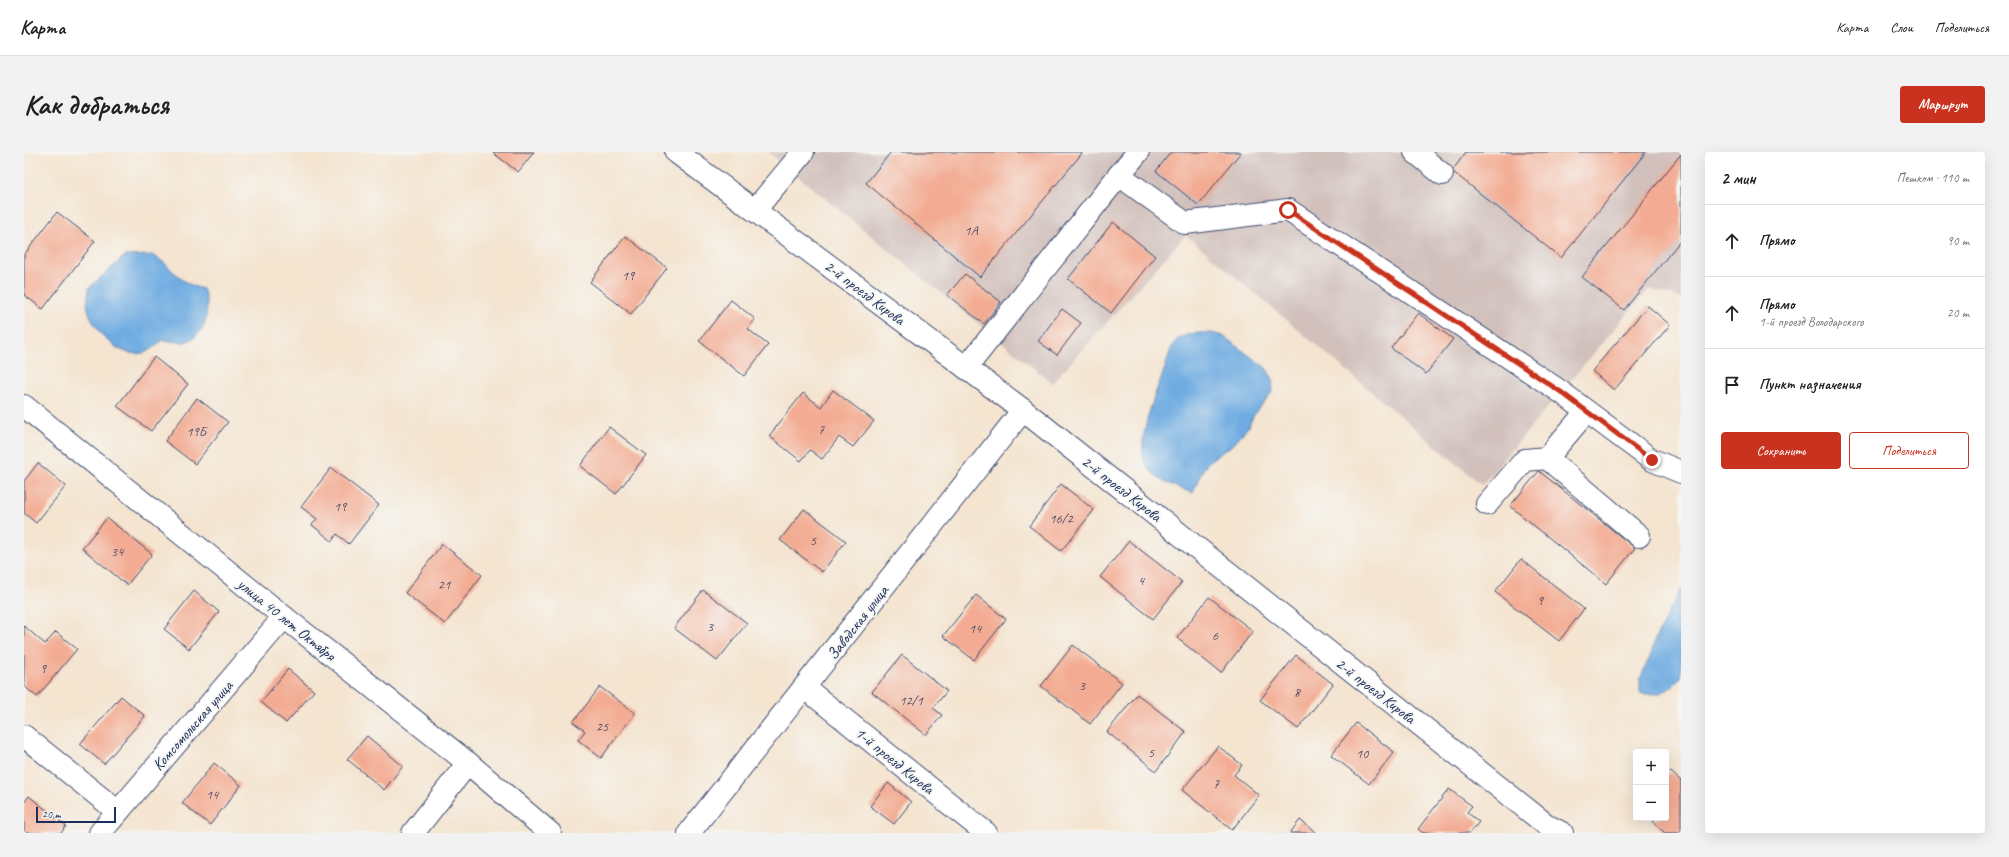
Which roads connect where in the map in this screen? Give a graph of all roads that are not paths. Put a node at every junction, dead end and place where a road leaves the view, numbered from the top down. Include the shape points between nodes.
1 (676, 152) edge
2 (803, 152) edge
3 (1138, 152) edge
4 (1415, 152) edge
5 (1442, 174) dead end
6 (1119, 175) junction
7 (755, 210) junction
8 (966, 368) junction
9 (24, 406) edge
10 (1023, 410) junction
11 (1586, 412) junction
12 (1547, 458) junction
13 (1681, 472) edge
14 (1487, 504) dead end
15 (1639, 536) dead end
16 (284, 617) junction
17 (805, 688) junction
18 (24, 736) edge
19 (468, 762) junction
20 (117, 811) junction
21 (1551, 831) edge
22 (100, 833) edge
23 (413, 833) edge
24 (550, 833) edge
25 (689, 833) edge
26 (986, 833) edge

1 - 7 street, 2-й проезд Кирова
2 - 7 street
3 - 6 street
4 - 5 street
6 - 8 street
6 - 11 street via 1185,223 1288,210 1561,392
7 - 8 street, 2-й проезд Кирова
8 - 10 street, 2-й проезд Кирова
9 - 16 street, улица 40 лет Октября
10 - 17 street, Заводская улица
10 - 21 street, 2-й проезд Кирова
11 - 12 street
11 - 13 street via 1652,460
12 - 14 street via 1525,460
12 - 15 street
16 - 19 street, улица 40 лет Октября
16 - 20 street, Комсомольская улица
17 - 25 street, Заводская улица
17 - 26 street, 1-й проезд Кирова
18 - 20 street
19 - 23 street
19 - 24 street, улица 40 лет Октября
20 - 22 street, Комсомольская улица

